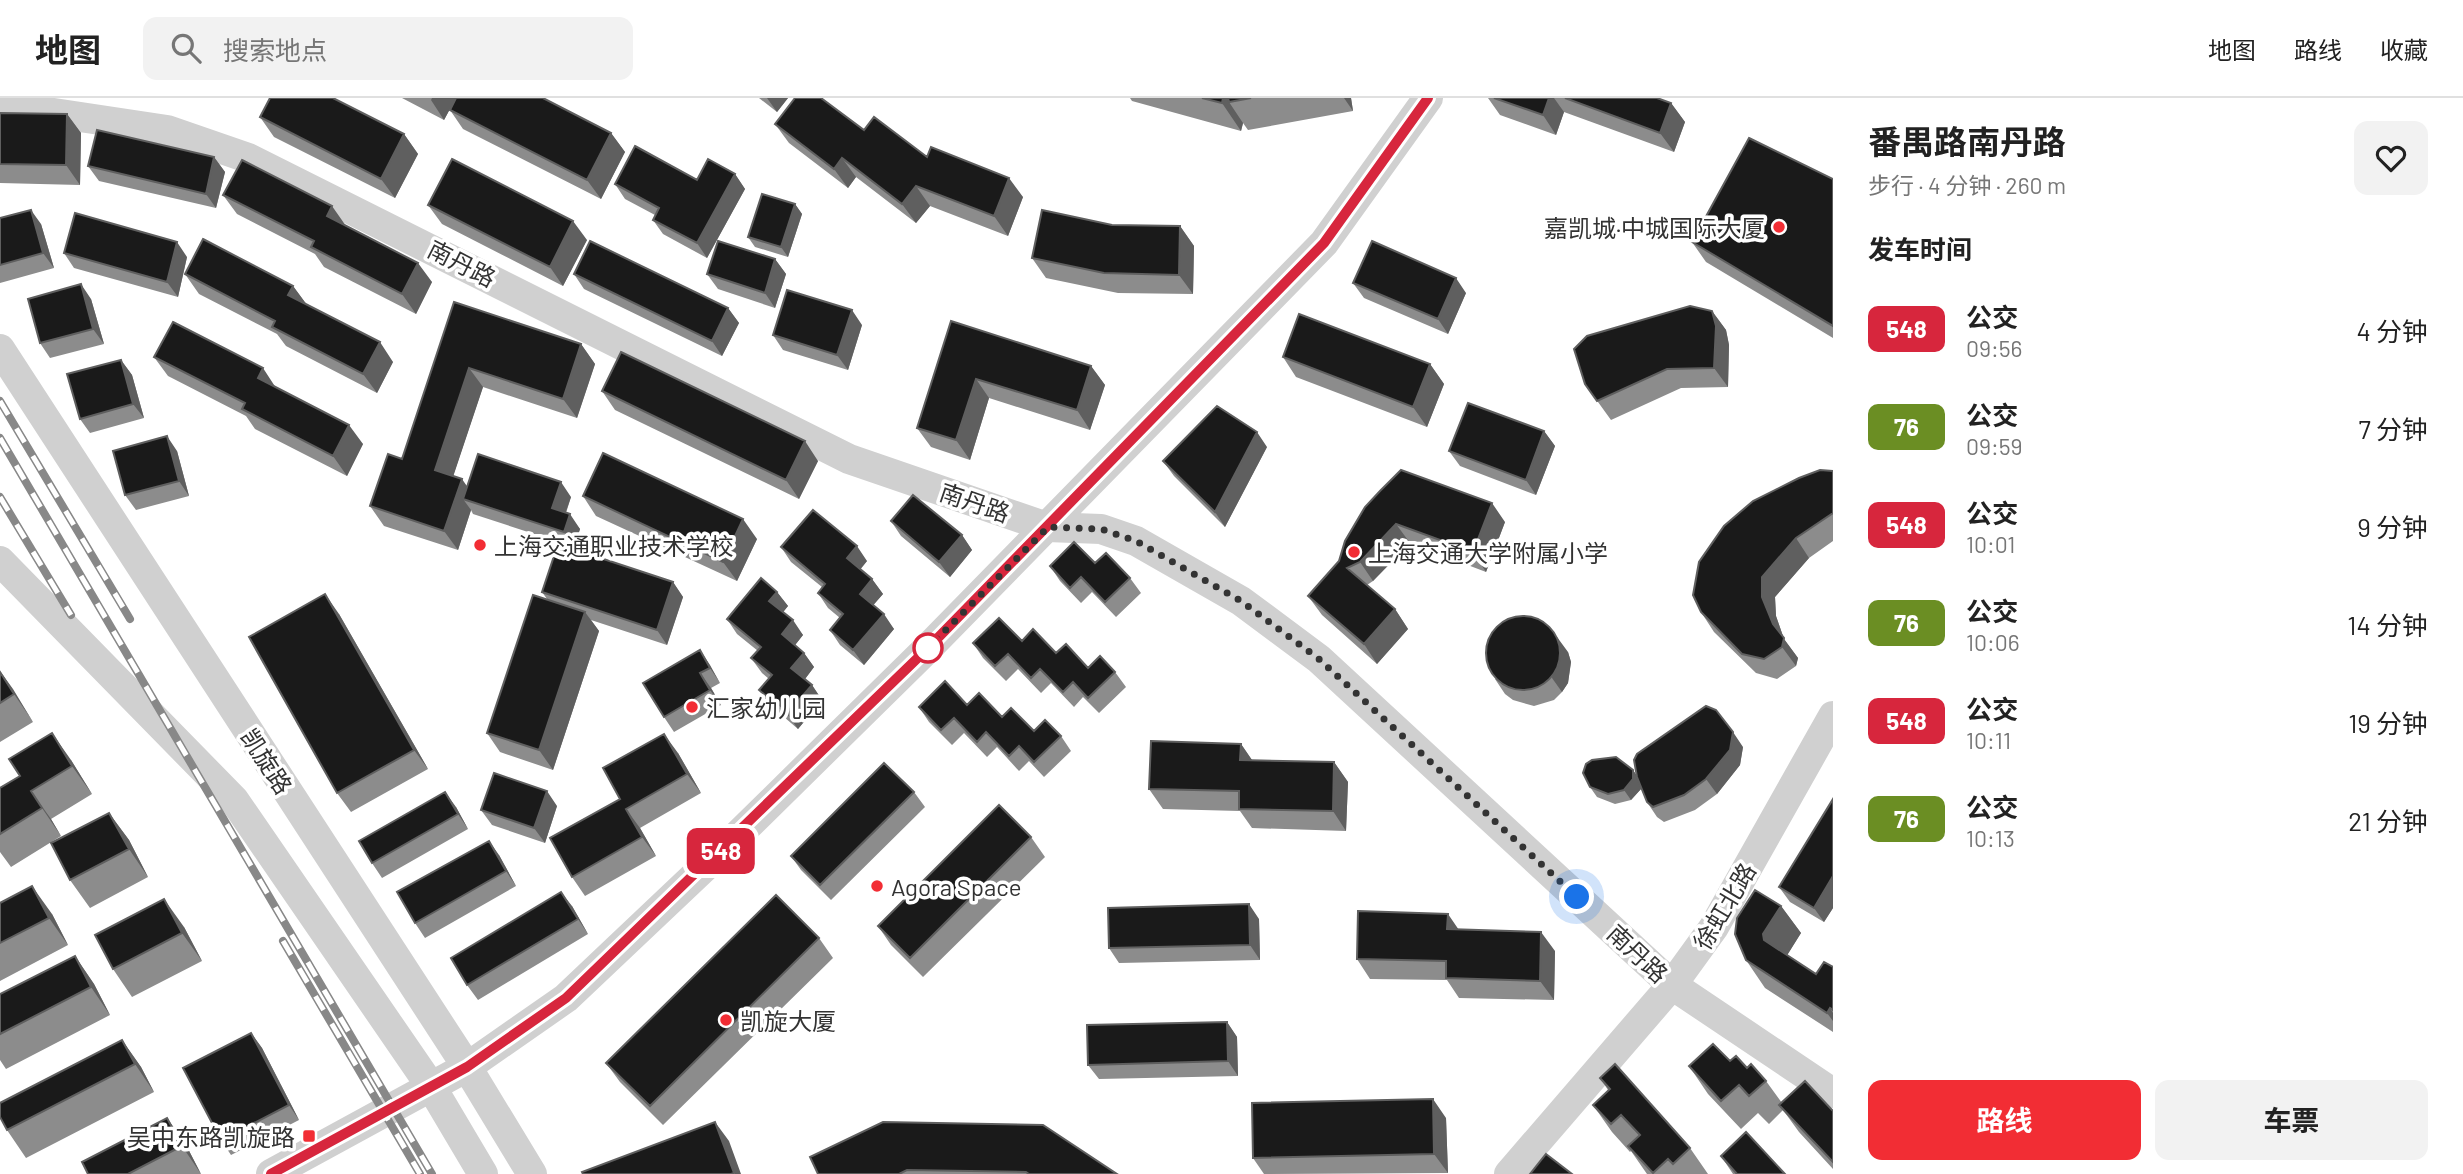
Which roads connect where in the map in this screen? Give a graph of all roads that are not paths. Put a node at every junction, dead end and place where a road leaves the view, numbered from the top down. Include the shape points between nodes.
1 (1428, 98) edge
2 (0, 105) edge
3 (0, 349) edge
4 (1048, 527) junction
5 (0, 561) edge
6 (1833, 716) edge
7 (1672, 985) junction
8 (467, 1067) junction
9 (432, 1088) junction
10 (1833, 1093) edge
11 (271, 1174) edge
12 (483, 1174) edge
13 (532, 1174) edge
14 (1509, 1174) edge

1 - 4 street via 1324,243
2 - 4 street, 南丹路 via 167,130 248,158 849,459
3 - 8 street, 凯旋路
4 - 7 street, 南丹路 via 1101,529 1136,541 1241,601 1286,634 1319,659
4 - 8 street via 734,839 566,998
5 - 9 street, 凯旋路 via 234,800
6 - 7 street, 徐虹北路 via 1714,927
7 - 10 street, 南丹路
7 - 14 street, 徐虹北路
8 - 9 street
8 - 13 street, 凯旋路
9 - 11 street
9 - 12 street, 凯旋路

